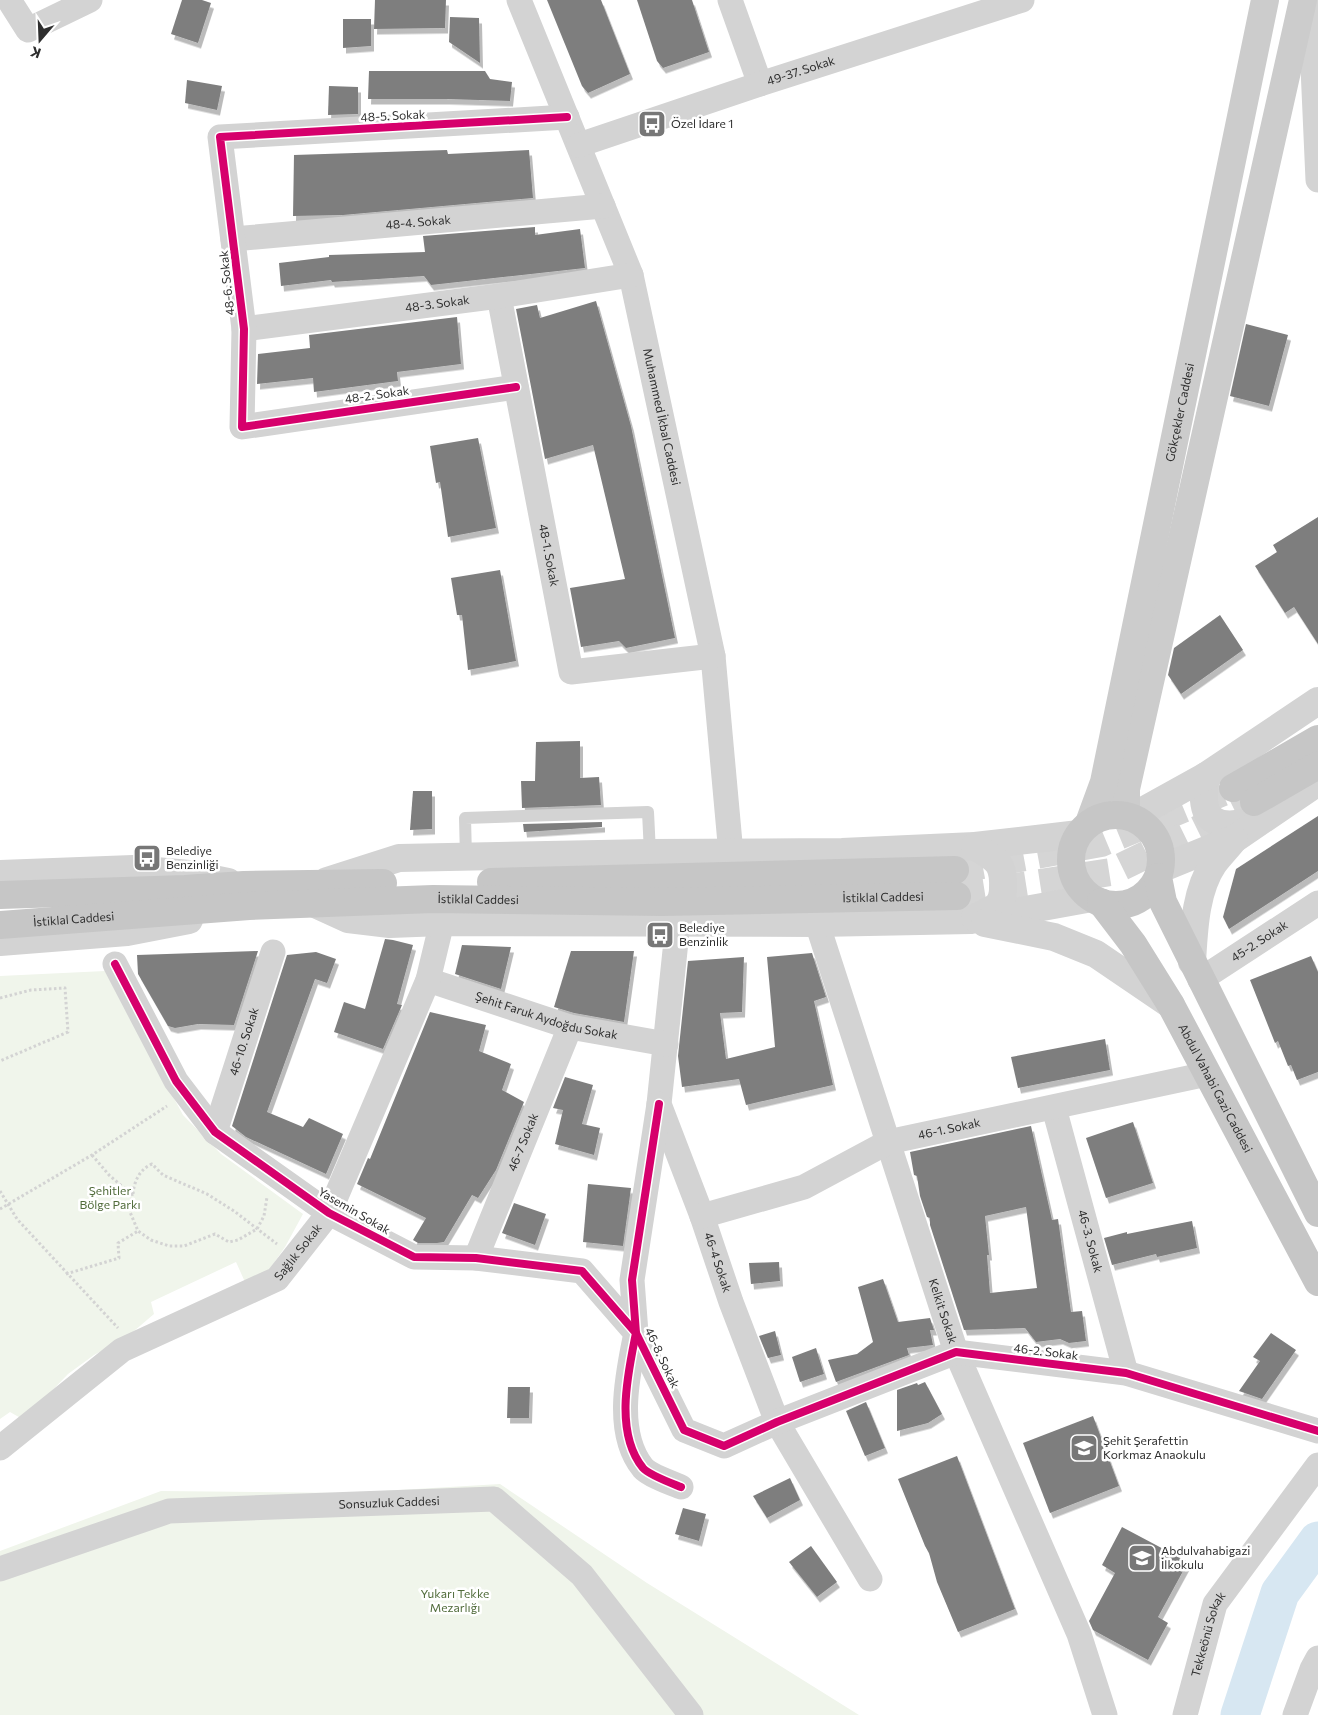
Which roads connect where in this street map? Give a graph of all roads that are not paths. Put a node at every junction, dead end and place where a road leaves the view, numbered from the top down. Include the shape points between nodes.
1 (8, 0) edge
2 (90, 0) edge
3 (519, 0) edge
4 (730, 0) edge
5 (1022, 0) edge
6 (1265, 0) edge
7 (1303, 0) edge
8 (1310, 0) edge
9 (760, 84) junction
10 (567, 117) junction
11 (220, 137) joint
12 (579, 145) junction
13 (1318, 180) edge
14 (603, 206) junction
15 (233, 239) junction
16 (631, 275) junction
17 (499, 296) junction
18 (244, 329) junction
19 (516, 387) junction
20 (242, 427) joint
21 (713, 656) junction
22 (1318, 701) edge
23 (1318, 739) edge
24 (1318, 765) edge
25 (1206, 776) junction
26 (1318, 782) edge
27 (1250, 802) junction
28 (1129, 817) junction
29 (1084, 829) junction
30 (1236, 838) junction
31 (975, 846) junction
32 (650, 852) junction
33 (730, 854) junction
34 (466, 857) junction
35 (1159, 873) junction
36 (0, 874) edge
37 (956, 883) tunnel mouth
38 (318, 893) junction
39 (0, 895) edge
40 (242, 896) junction
41 (1097, 900) junction
42 (1318, 902) edge
43 (971, 920) junction
44 (442, 922) junction
45 (678, 922) junction
46 (817, 923) junction
47 (0, 925) edge
48 (0, 942) edge
49 (274, 952) dead end
50 (115, 964) dead end
51 (1196, 971) junction
52 (428, 980) junction
53 (1171, 1005) junction
54 (570, 1027) junction
55 (666, 1044) junction
56 (1207, 1074) junction
57 (659, 1104) junction
58 (1054, 1108) junction
59 (216, 1132) junction
60 (888, 1142) junction
61 (1311, 1182) edge
62 (329, 1213) junction
63 (1318, 1213) edge
64 (702, 1216) junction
65 (476, 1258) junction
66 (1318, 1282) edge
67 (636, 1333) junction
68 (956, 1352) junction
69 (1126, 1373) junction
70 (777, 1422) junction
71 (1318, 1431) edge
72 (0, 1448) edge
73 (1318, 1466) edge
74 (681, 1487) dead end
75 (0, 1569) edge
76 (870, 1579) dead end
77 (1318, 1658) edge
78 (690, 1715) edge
79 (1106, 1715) edge
80 (1185, 1715) edge
81 (1295, 1715) edge

1 - 2 street via 28,30
3 - 10 street, Muhammed İkbal Caddesi
4 - 9 street
5 - 9 street, 49-37. Sokak
6 - 29 main road, Gökçekler Caddesi via 1104,782
7 - 28 main road via 1126,789
8 - 13 street
9 - 12 street, 49-37. Sokak
10 - 11 street, 48-5. Sokak
10 - 12 street, Muhammed İkbal Caddesi
11 - 15 street, 48-6. Sokak
12 - 14 street, Muhammed İkbal Caddesi
14 - 15 street, 48-4. Sokak
14 - 16 street, Muhammed İkbal Caddesi
15 - 18 street, 48-6. Sokak
16 - 17 street, 48-3. Sokak
16 - 21 street, Muhammed İkbal Caddesi
17 - 18 street, 48-3. Sokak
17 - 19 street, 48-1. Sokak
18 - 20 street, 48-6. Sokak
19 - 20 street, 48-2. Sokak
19 - 21 street, 48-1. Sokak via 570,672
21 - 33 street, Muhammed İkbal Caddesi
22 - 25 street
23 - 27 main road
24 - 27 main road
25 - 27 street via 1202,794 1208,815 1217,823 1243,824
25 - 28 street
26 - 27 street
27 - 30 street
28 - 29 main road via 1105,816
28 - 35 main road via 1146,826 1156,840 1161,857
29 - 31 street
29 - 41 main road via 1072,849 1071,866 1076,882
30 - 35 street
30 - 51 street via 1213,864 1203,888 1195,918
31 - 33 street
31 - 43 street via 993,857 1003,871 1003,895 996,906
32 - 33 street
32 - 34 street
32 - 34 lane via 648,812 465,818
34 - 38 street via 399,858
35 - 41 main road via 1148,891 1134,901 1118,905
35 - 51 main road via 1163,902
36 - 40 street via 133,869 189,874
37 - 38 main road, İstiklal Caddesi via 473,883
38 - 40 main road, İstiklal Caddesi
38 - 44 street via 348,919 390,924
39 - 40 main road, İstiklal Caddesi via 185,889
40 - 47 main road, İstiklal Caddesi
40 - 48 street via 216,915 127,932
41 - 43 street
41 - 53 main road, Abdul Vahabi Gazi Caddesi via 1133,944
42 - 51 street, 45-2. Sokak
43 - 46 street
43 - 53 street via 1054,937 1096,954
44 - 45 street
44 - 52 street, Sağlık Sokak
45 - 46 street
45 - 55 street, 46-4 Sokak
46 - 60 street, Kelkit Sokak
49 - 59 street, 46-10. Sokak
50 - 59 street, Yasemin Sokak via 176,1081
51 - 61 main road
52 - 54 street, Şehit Faruk Aydoğdu Sokak
52 - 62 street, Sağlık Sokak
53 - 56 main road, Abdul Vahabi Gazi Caddesi
54 - 55 street, Şehit Faruk Aydoğdu Sokak
54 - 65 street, 46-7 Sokak
55 - 57 street, 46-4 Sokak
56 - 58 street, 46-1. Sokak
56 - 66 main road, Abdul Vahabi Gazi Caddesi
57 - 64 street, 46-4 Sokak
57 - 67 street, 46-8. Sokak via 632,1280
58 - 60 street, 46-1. Sokak
58 - 69 street, 46-3. Sokak
59 - 62 street, Yasemin Sokak
60 - 64 street, 46-1. Sokak via 804,1187
60 - 68 street, Kelkit Sokak
61 - 63 main road
62 - 65 street, Yasemin Sokak via 414,1257
62 - 72 street, Sağlık Sokak via 277,1279 122,1350
64 - 70 street, 46-4 Sokak
65 - 67 street, Yasemin Sokak via 582,1271
67 - 70 street, 46-8. Sokak via 684,1430 724,1446
67 - 74 street via 626,1381 626,1421 633,1452 644,1470
68 - 69 street, 46-2. Sokak
68 - 70 street, 46-2. Sokak
68 - 79 street, Kelkit Sokak via 1079,1634
69 - 71 street, 46-2. Sokak
70 - 76 street, 46-4 Sokak
73 - 80 street, Tekkeönü Sokak via 1215,1604
75 - 78 street, Sonsuzluk Caddesi via 168,1511 494,1499 582,1575
77 - 81 street

